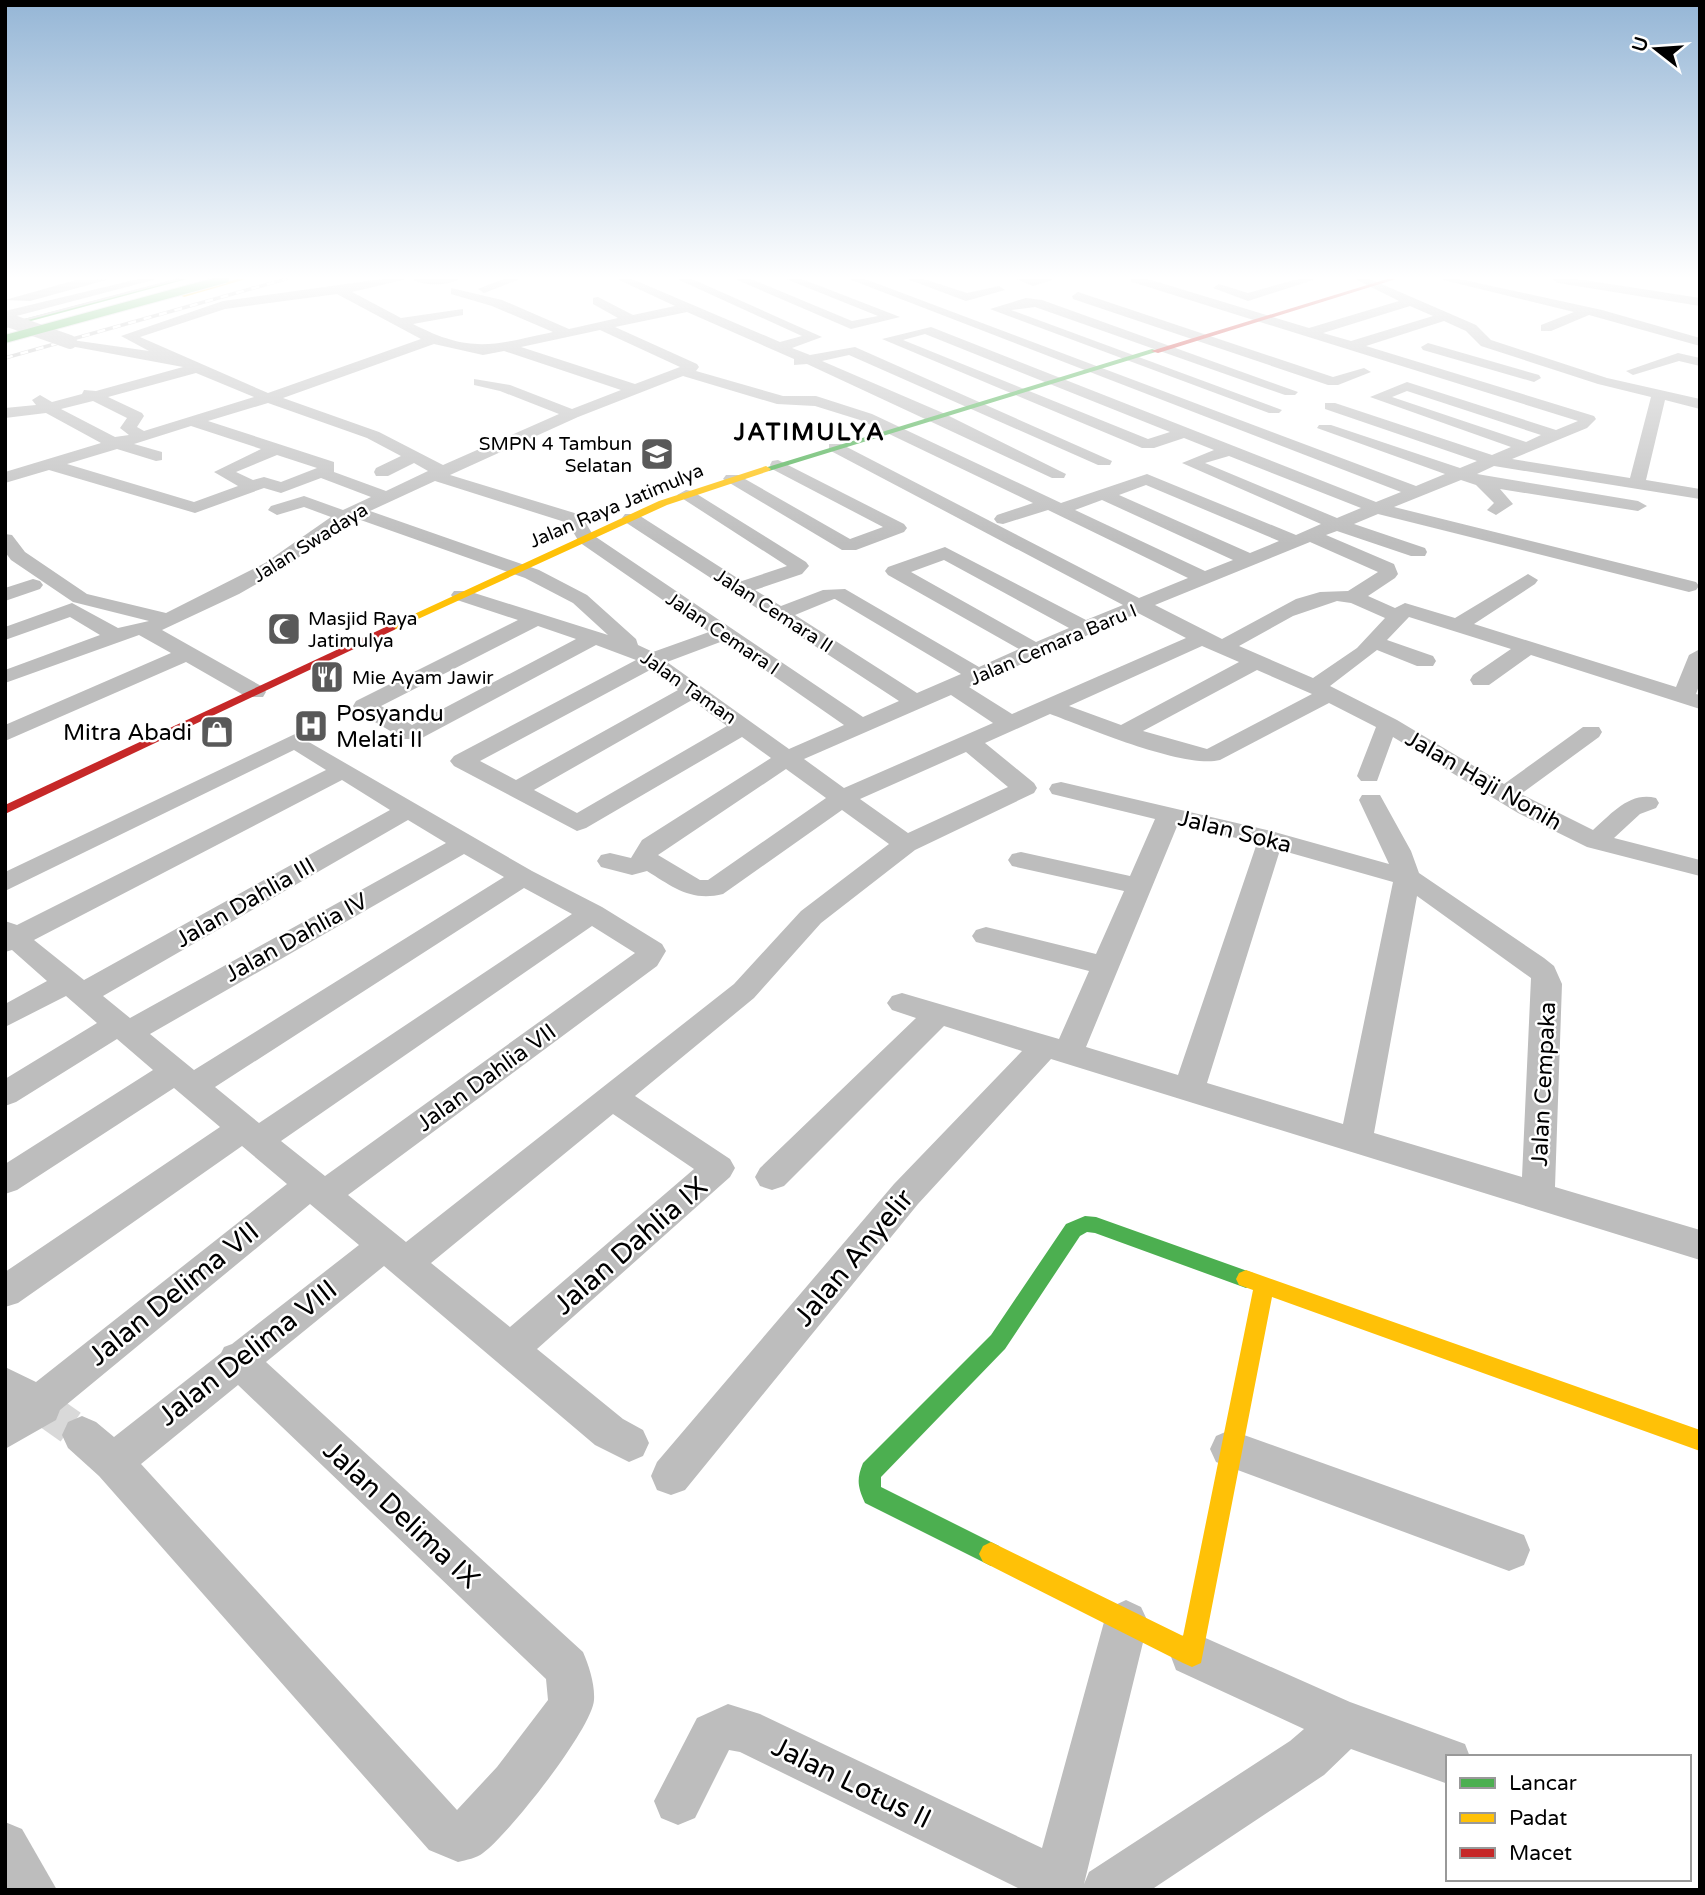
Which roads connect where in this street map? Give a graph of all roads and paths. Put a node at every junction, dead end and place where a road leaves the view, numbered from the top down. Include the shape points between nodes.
1 (179, 367) edge
2 (192, 367) edge
3 (355, 367) edge
4 (568, 367) edge
5 (691, 367) edge
6 (823, 367) edge
7 (890, 367) edge
8 (956, 367) edge
9 (1023, 367) edge
10 (1155, 367) edge
11 (1222, 367) edge
12 (1290, 367) edge
13 (1350, 367) edge
14 (1431, 367) edge
15 (1498, 367) edge
16 (1527, 367) edge
17 (1644, 367) edge
18 (1096, 368) joint
19 (1633, 371) dead end
20 (682, 372) junction
21 (1055, 380) junction
22 (1545, 381) dead end
23 (479, 382) dead end
24 (68, 384) dead end
25 (233, 384) junction
26 (634, 389) junction
27 (33, 393) dead end
28 (1016, 393) junction
29 (1658, 393) junction
30 (95, 396) junction
31 (268, 398) junction
32 (1255, 403) junction
33 (1700, 404) edge
34 (975, 405) junction
35 (1330, 406) dead end
36 (1593, 406) junction
37 (239, 407) junction
38 (49, 408) junction
39 (166, 410) dead end
40 (1274, 410) dead end
41 (5, 413) edge
42 (572, 414) junction
43 (937, 416) junction
44 (191, 421) junction
45 (1325, 428) dead end
46 (894, 430) junction
47 (1185, 432) junction
48 (1556, 435) junction
49 (142, 436) junction
50 (115, 444) junction
51 (843, 444) junction
52 (1526, 447) junction
53 (279, 448) junction
54 (1230, 450) junction
55 (156, 456) dead end
56 (413, 457) junction
57 (1493, 461) junction
58 (1576, 462) junction
59 (51, 465) junction
60 (778, 465) junction
61 (324, 471) junction
62 (1070, 471) junction
63 (383, 472) dead end
64 (436, 473) junction
65 (1457, 475) junction
66 (5, 478) edge
67 (732, 479) junction
68 (1482, 481) junction
69 (1637, 484) junction
70 (252, 486) junction
71 (1018, 489) junction
72 (1413, 491) junction
73 (1102, 494) junction
74 (1700, 494) edge
75 (686, 495) junction
76 (387, 497) junction
77 (1638, 506) dead end
78 (1054, 507) junction
79 (1376, 508) junction
80 (277, 510) dead end
81 (1496, 510) dead end
82 (349, 514) junction
83 (631, 518) junction
84 (1003, 519) junction
85 (1336, 524) junction
86 (586, 538) junction
87 (1302, 538) junction
88 (5, 539) edge
89 (1418, 552) dead end
90 (1250, 560) junction
91 (520, 568) junction
92 (5, 570) edge
93 (1204, 578) junction
94 (1528, 580) dead end
95 (1689, 586) dead end
96 (741, 589) junction
97 (5, 595) edge
98 (461, 595) junction
99 (1352, 597) junction
100 (1150, 601) junction
101 (780, 614) junction
102 (1397, 616) junction
103 (538, 618) junction
104 (157, 624) junction
105 (1458, 625) junction
106 (1086, 628) junction
107 (722, 634) junction
108 (5, 635) edge
109 (114, 635) junction
110 (595, 637) junction
111 (1202, 638) junction
112 (1374, 642) junction
113 (1223, 647) junction
114 (1526, 649) junction
115 (1035, 650) junction
116 (188, 653) junction
117 (1700, 654) edge
118 (646, 656) junction
119 (1425, 661) dead end
120 (1255, 662) junction
121 (978, 675) junction
122 (5, 677) edge
123 (1481, 680) dead end
124 (952, 686) junction
125 (694, 690) junction
126 (1321, 691) junction
127 (255, 692) junction
128 (1691, 700) edge
129 (916, 702) junction
130 (1051, 707) junction
131 (1011, 724) junction
132 (1389, 725) junction
133 (744, 726) junction
134 (861, 726) junction
135 (1591, 732) dead end
136 (1123, 733) junction
137 (5, 734) edge
138 (969, 742) junction
139 (789, 757) junction
140 (344, 770) junction
141 (1061, 789) dead end
142 (516, 790) junction
143 (1505, 794) junction
144 (843, 799) junction
145 (1647, 803) dead end
146 (5, 810) edge
147 (408, 810) junction
148 (1170, 814) junction
149 (1271, 839) junction
150 (1596, 841) junction
151 (464, 843) junction
152 (906, 844) junction
153 (1021, 860) dead end
154 (610, 861) dead end
155 (647, 862) junction
156 (1700, 868) edge
157 (523, 877) junction
158 (1407, 877) junction
159 (5, 883) edge
160 (1139, 886) junction
161 (592, 913) junction
162 (986, 936) dead end
163 (9, 937) edge
164 (1105, 966) junction
165 (76, 988) junction
166 (902, 1003) dead end
167 (938, 1014) junction
168 (5, 1017) edge
169 (124, 1028) junction
170 (1056, 1049) junction
171 (185, 1079) junction
172 (1189, 1090) junction
173 (5, 1094) edge
174 (614, 1098) junction
175 (250, 1134) junction
176 (1356, 1140) junction
177 (772, 1177) dead end
178 (5, 1181) edge
179 (318, 1189) junction
180 (1538, 1196) junction
181 (1700, 1245) edge
182 (395, 1254) junction
183 (1264, 1284) junction
184 (5, 1292) edge
185 (510, 1350) junction
186 (237, 1359) junction
187 (5, 1384) edge
188 (40, 1406) junction
189 (5, 1431) edge
190 (1700, 1441) edge
191 (629, 1443) dead end
192 (1230, 1449) junction
193 (671, 1476) dead end
194 (1509, 1550) dead end
195 (1126, 1622) junction
196 (1192, 1654) junction
197 (567, 1668) joint
198 (1344, 1723) junction
199 (1446, 1760) edge
200 (678, 1801) dead end
201 (5, 1846) edge
202 (1060, 1885) edge
203 (32, 1890) edge
204 (1107, 1890) edge

1 - 30 street
2 - 25 street
3 - 31 street
4 - 26 street
5 - 20 street
6 - 43 street
7 - 34 street
8 - 28 street
9 - 21 street
10 - 32 street
11 - 32 street via 1290,392
12 - 13 street via 1333,382 1364,372
14 - 36 street
15 - 22 street
16 - 36 street
17 - 19 street
18 - 21 main road, Jalan Raya Jatimulya
18 - 72 street
20 - 26 street, Jalan Swadaya
20 - 46 street via 782,401 816,401
21 - 28 main road, Jalan Raya Jatimulya
21 - 47 street
23 - 42 street
24 - 30 street
25 - 31 street
25 - 37 street via 212,395
26 - 42 street, Jalan Swadaya
27 - 38 street
28 - 34 main road, Jalan Raya Jatimulya
28 - 47 street via 1148,445
29 - 33 street
29 - 36 street
29 - 69 street
30 - 38 street
30 - 49 street via 136,416 128,428
31 - 37 street
31 - 56 street via 373,435
32 - 40 street
34 - 43 main road, Jalan Raya Jatimulya
34 - 62 street via 1104,461
35 - 57 street
36 - 48 street
36 - 58 street
37 - 44 street
38 - 41 street
38 - 50 street
39 - 44 street
42 - 64 street, Jalan Swadaya
43 - 46 main road, Jalan Raya Jatimulya
43 - 62 street
44 - 49 street
44 - 53 street
45 - 65 street
46 - 51 main road, Jalan Raya Jatimulya
46 - 71 street
47 - 54 street
48 - 52 street
48 - 52 street via 1407,386 1378,397
49 - 50 street
50 - 55 street
50 - 59 street
51 - 60 main road, Jalan Raya Jatimulya
51 - 84 street
51 - 100 street
52 - 57 street
53 - 61 street via 329,467
53 - 70 street via 222,472
54 - 79 street
54 - 85 street via 1190,463
56 - 63 street
56 - 64 street
57 - 58 street
57 - 65 street
58 - 69 street
59 - 66 street
59 - 70 street via 195,508
60 - 67 main road, Jalan Raya Jatimulya
60 - 67 street via 898,528 849,546
61 - 70 street via 281,488 267,482
61 - 76 street
62 - 71 street
64 - 76 street, Jalan Swadaya
64 - 86 street, Jalan Cemara I via 575,519
65 - 68 street
65 - 72 street
67 - 75 main road, Jalan Raya Jatimulya
68 - 77 street
68 - 81 street via 1504,504
69 - 74 street
71 - 78 street
72 - 79 street
73 - 78 street
73 - 87 street via 1147,479
73 - 90 street
75 - 83 main road, Jalan Raya Jatimulya
75 - 96 street via 800,566
76 - 82 street, Jalan Swadaya
78 - 84 street
78 - 93 street
79 - 85 street
79 - 95 street
80 - 82 street via 303,501
82 - 91 street
82 - 104 street, Jalan Swadaya via 232,590
83 - 86 main road, Jalan Raya Jatimulya
83 - 96 street, Jalan Cemara II
84 - 100 street
85 - 87 street
85 - 89 street
86 - 91 main road, Jalan Raya Jatimulya
86 - 107 street, Jalan Cemara I
87 - 90 street
87 - 99 street via 1387,568 1388,574
88 - 104 street via 18,556 80,598
90 - 93 street
91 - 98 main road, Jalan Raya Jatimulya
91 - 118 street via 580,599
92 - 97 street via 33,584
93 - 100 street
94 - 105 street
96 - 101 street, Jalan Cemara II
98 - 103 street, Jalan Taman
98 - 127 main road, Jalan Raya Jatimulya
99 - 102 street
99 - 113 street via 1325,597 1297,606
100 - 106 street, Jalan Cemara Baru I
100 - 111 street, Jalan Cemara Baru I
101 - 121 street via 838,593
101 - 129 street, Jalan Cemara II
102 - 105 street via 1405,609
102 - 112 street
103 - 110 street, Jalan Taman
103 - 110 street via 364,706 412,734
104 - 109 street, Jalan Swadaya
104 - 116 street
105 - 114 street
106 - 115 street, Jalan Cemara Baru I
106 - 115 street via 945,553 895,571
107 - 118 street
107 - 134 street, Jalan Cemara I
108 - 109 street via 72,609
109 - 122 street, Jalan Swadaya
110 - 118 street, Jalan Taman
111 - 113 street, Jalan Cemara Baru I
111 - 130 street
112 - 119 street
112 - 126 street
113 - 120 street, Jalan Cemara Baru I
114 - 123 street
114 - 128 street
115 - 121 street, Jalan Cemara Baru I
116 - 127 street
116 - 137 street
117 - 128 street
118 - 125 street, Jalan Taman
118 - 142 street via 462,761
120 - 126 street, Jalan Cemara Baru I
120 - 136 street
121 - 124 street, Jalan Cemara Baru I
124 - 129 street, Jalan Cemara Baru I
124 - 131 street
125 - 133 street, Jalan Taman
125 - 142 street
126 - 132 street, Jalan Haji Nonih
126 - 136 street via 1212,755 1196,756
127 - 146 main road, Jalan Raya Jatimulya
129 - 134 street, Jalan Cemara Baru I
130 - 131 street
130 - 136 street
131 - 138 street
132 - 143 street, Jalan Haji Nonih
132 - 158 street via 1370,788
133 - 139 street, Jalan Taman
133 - 142 street via 583,821 570,821
134 - 139 street, Jalan Cemara Baru I
135 - 143 street
138 - 144 street
138 - 152 street, Jalan Delima VIII via 1025,788
139 - 144 street, Jalan Taman
139 - 155 street, Jalan Cemara Baru I via 651,846 644,858
140 - 147 street
140 - 159 street via 295,741
140 - 163 street
141 - 148 street, Jalan Soka
143 - 150 street, Jalan Haji Nonih
144 - 152 street, Jalan Taman
144 - 155 street via 715,888 702,890
145 - 150 street via 1631,809
147 - 151 street
147 - 165 street, Jalan Dahlia III
148 - 149 street, Jalan Soka
148 - 160 street
149 - 158 street, Jalan Soka
149 - 172 street
150 - 156 street, Jalan Haji Nonih
151 - 157 street
151 - 169 street, Jalan Dahlia IV
152 - 174 street, Jalan Delima VIII via 811,918 744,991
153 - 160 street
154 - 155 street via 632,867
157 - 161 street
157 - 171 street
158 - 176 street
158 - 180 street, Jalan Cempaka via 1544,973 1548,984
160 - 164 street
161 - 175 street
161 - 179 street, Jalan Dahlia VII via 649,947 652,951 647,959
162 - 164 street
163 - 165 street
164 - 170 street
165 - 168 street, Jalan Dahlia III
165 - 169 street
166 - 167 street
167 - 170 street
167 - 177 street
169 - 171 street
169 - 173 street, Jalan Dahlia IV
170 - 172 street
170 - 193 street, Jalan Anyelir via 906,1194
171 - 175 street
171 - 178 street
172 - 176 street
174 - 182 street, Jalan Delima VIII
174 - 185 street, Jalan Dahlia IX via 718,1168
175 - 179 street
175 - 184 street
176 - 180 street
179 - 182 street
179 - 188 street, Jalan Delima VII
180 - 181 street
182 - 185 street
182 - 186 street, Jalan Delima VIII
183 - 190 main road
183 - 192 main road
183 - 195 main road via 1096,1225 1079,1226 998,1342 871,1471 868,1484 881,1500
185 - 191 street via 609,1432
186 - 197 street, Jalan Delima IX
186 - 197 street, Jalan Delima VIII via 97,1448 446,1833 466,1836 514,1784 567,1713 571,1700
187 - 188 street
188 - 189 street, Jalan Delima VII
192 - 194 street
192 - 196 main road
195 - 196 main road
195 - 202 street
196 - 198 street
198 - 199 street
198 - 204 street via 1307,1758
200 - 202 street, Jalan Lotus II via 713,1734 728,1727 744,1730
201 - 203 street

